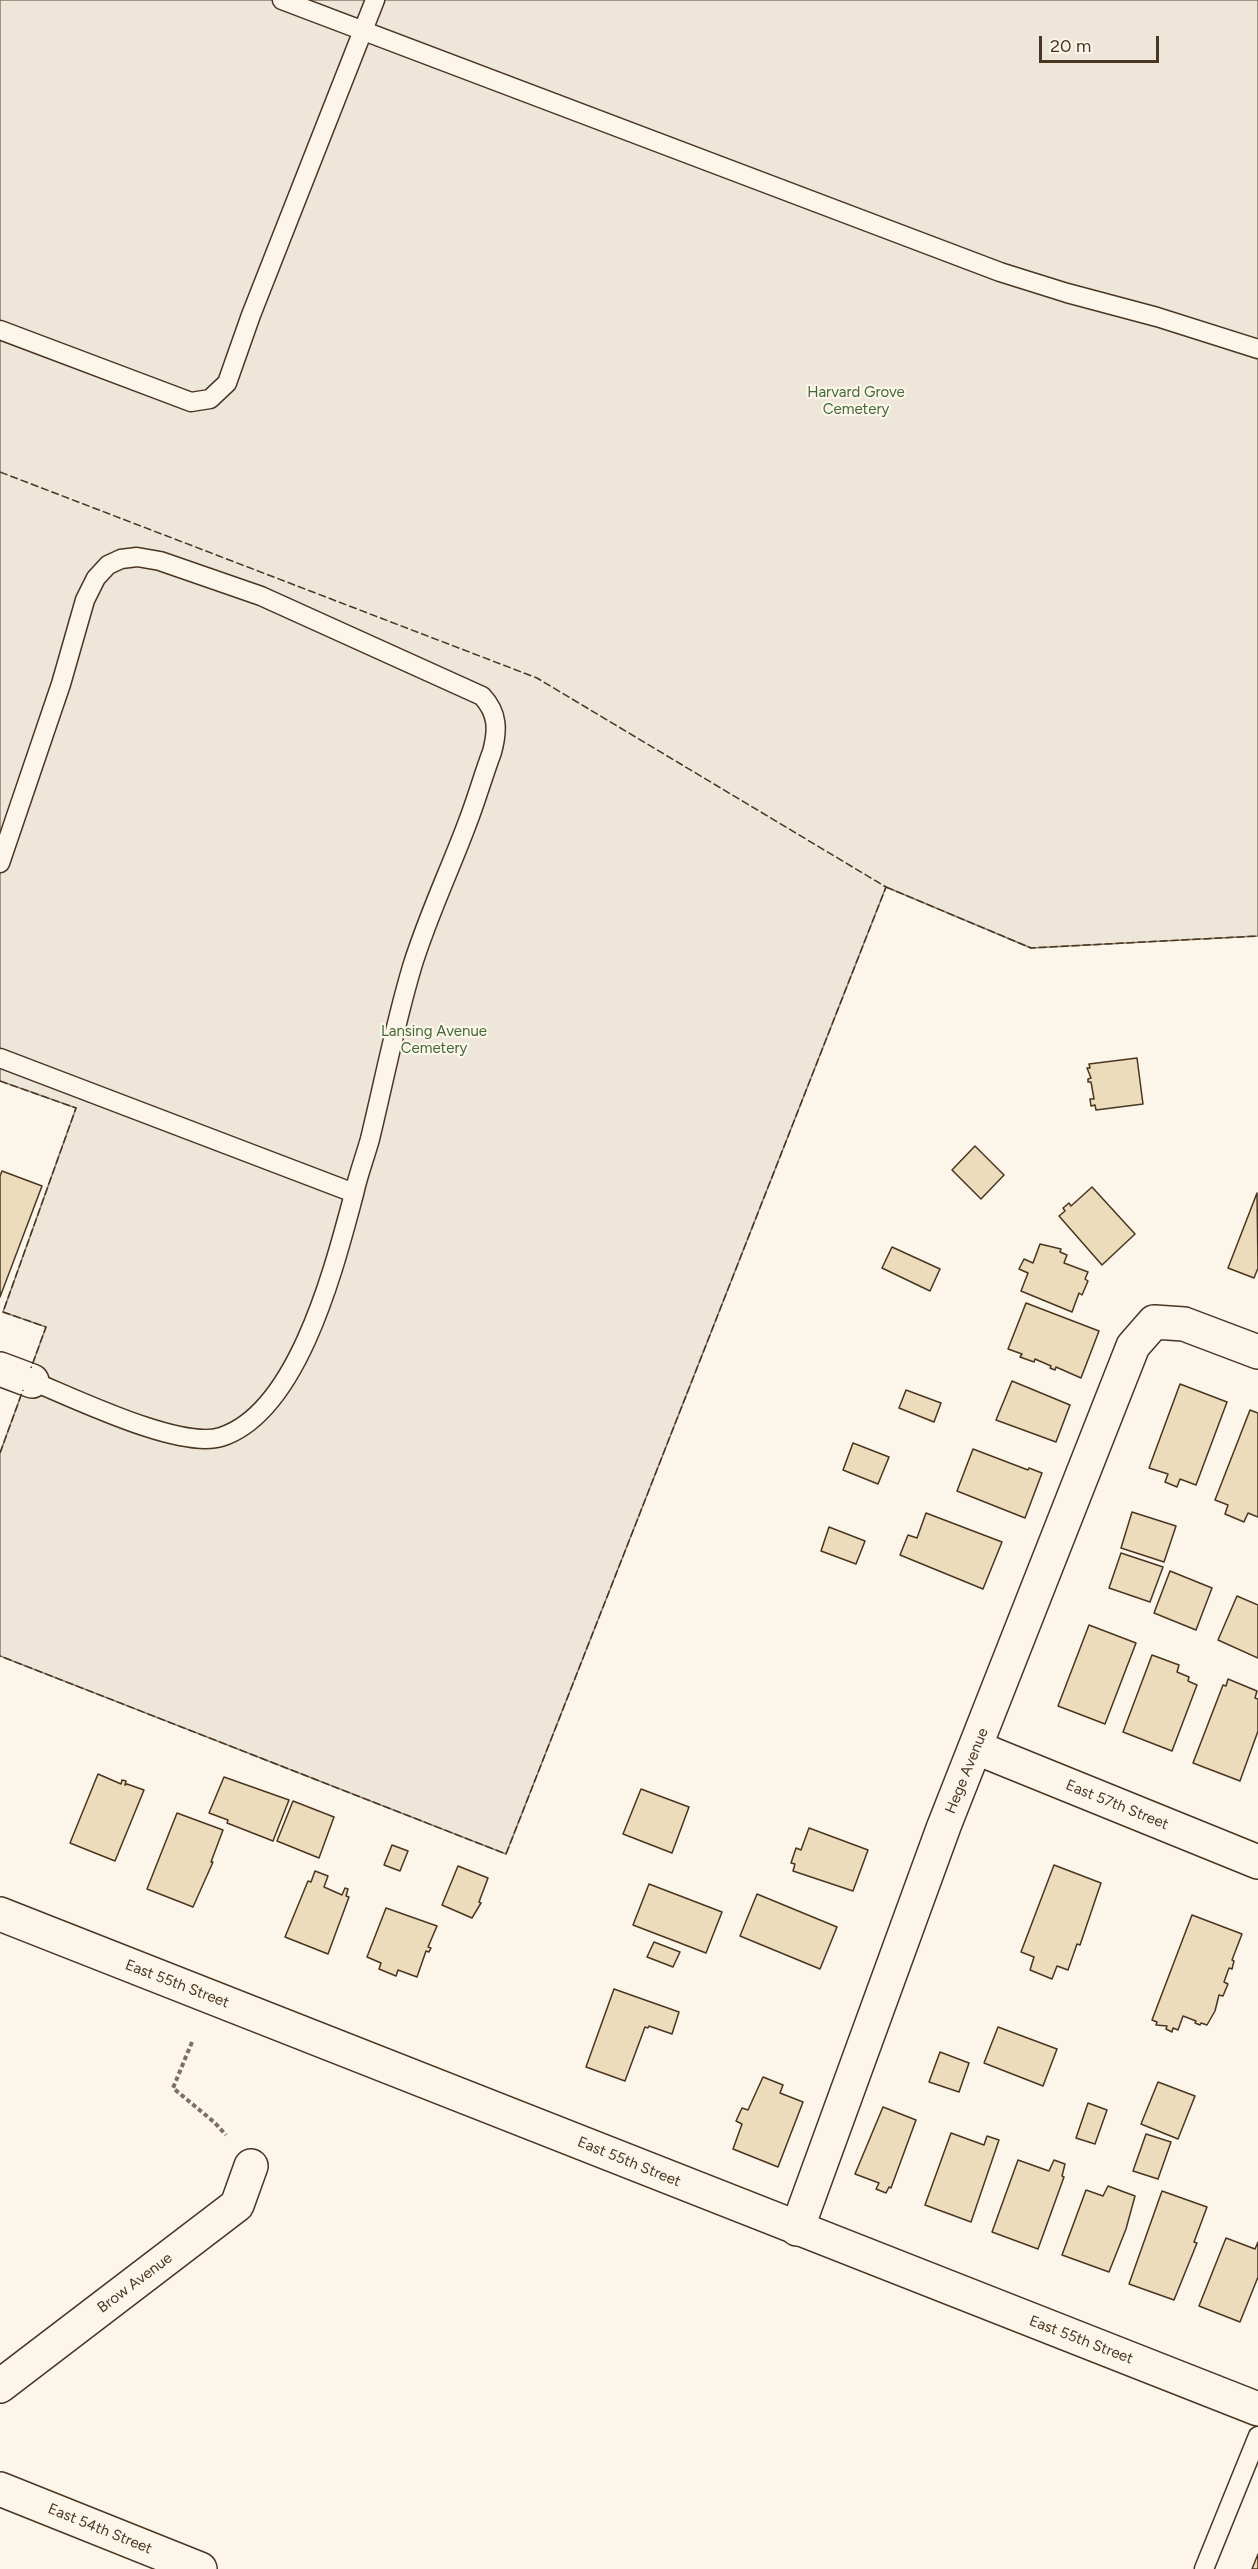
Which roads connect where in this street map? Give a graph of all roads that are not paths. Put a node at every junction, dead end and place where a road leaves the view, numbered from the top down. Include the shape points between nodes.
1 (282, 0) edge
2 (375, 0) edge
3 (364, 32) junction
4 (0, 330) edge
5 (1226, 339) junction
6 (1258, 340) edge
7 (1258, 349) edge
8 (0, 863) edge
9 (0, 1058) edge
10 (354, 1193) junction
11 (1258, 1352) edge
12 (0, 1369) edge
13 (32, 1381) joint
14 (976, 1748) junction
15 (1258, 1862) edge
16 (0, 1914) edge
17 (251, 2166) dead end
18 (797, 2229) junction
19 (0, 2386) edge
20 (1258, 2409) edge
21 (1258, 2436) edge
22 (0, 2490) edge
23 (200, 2569) edge
24 (1204, 2569) edge

1 - 3 lane
2 - 3 lane
3 - 4 lane via 250,315 227,383 210,399 191,402
3 - 5 lane via 1000,272
5 - 6 lane
5 - 7 lane
8 - 10 lane via 86,600 96,578 108,565 121,559 137,556 160,561 261,596 482,696 492,706 496,736 412,966
9 - 10 lane
10 - 13 lane via 332,1276 314,1323 280,1387 261,1413 245,1426 213,1439 177,1437
11 - 14 street, Hege Avenue via 1184,1324 1154,1322 1133,1346
12 - 13 street
14 - 15 street, East 57th Street
14 - 18 street, Hege Avenue
16 - 18 street, East 55th Street
17 - 19 street, Brow Avenue via 237,2205
18 - 20 street, East 55th Street
21 - 24 lane
22 - 23 street, East 54th Street

